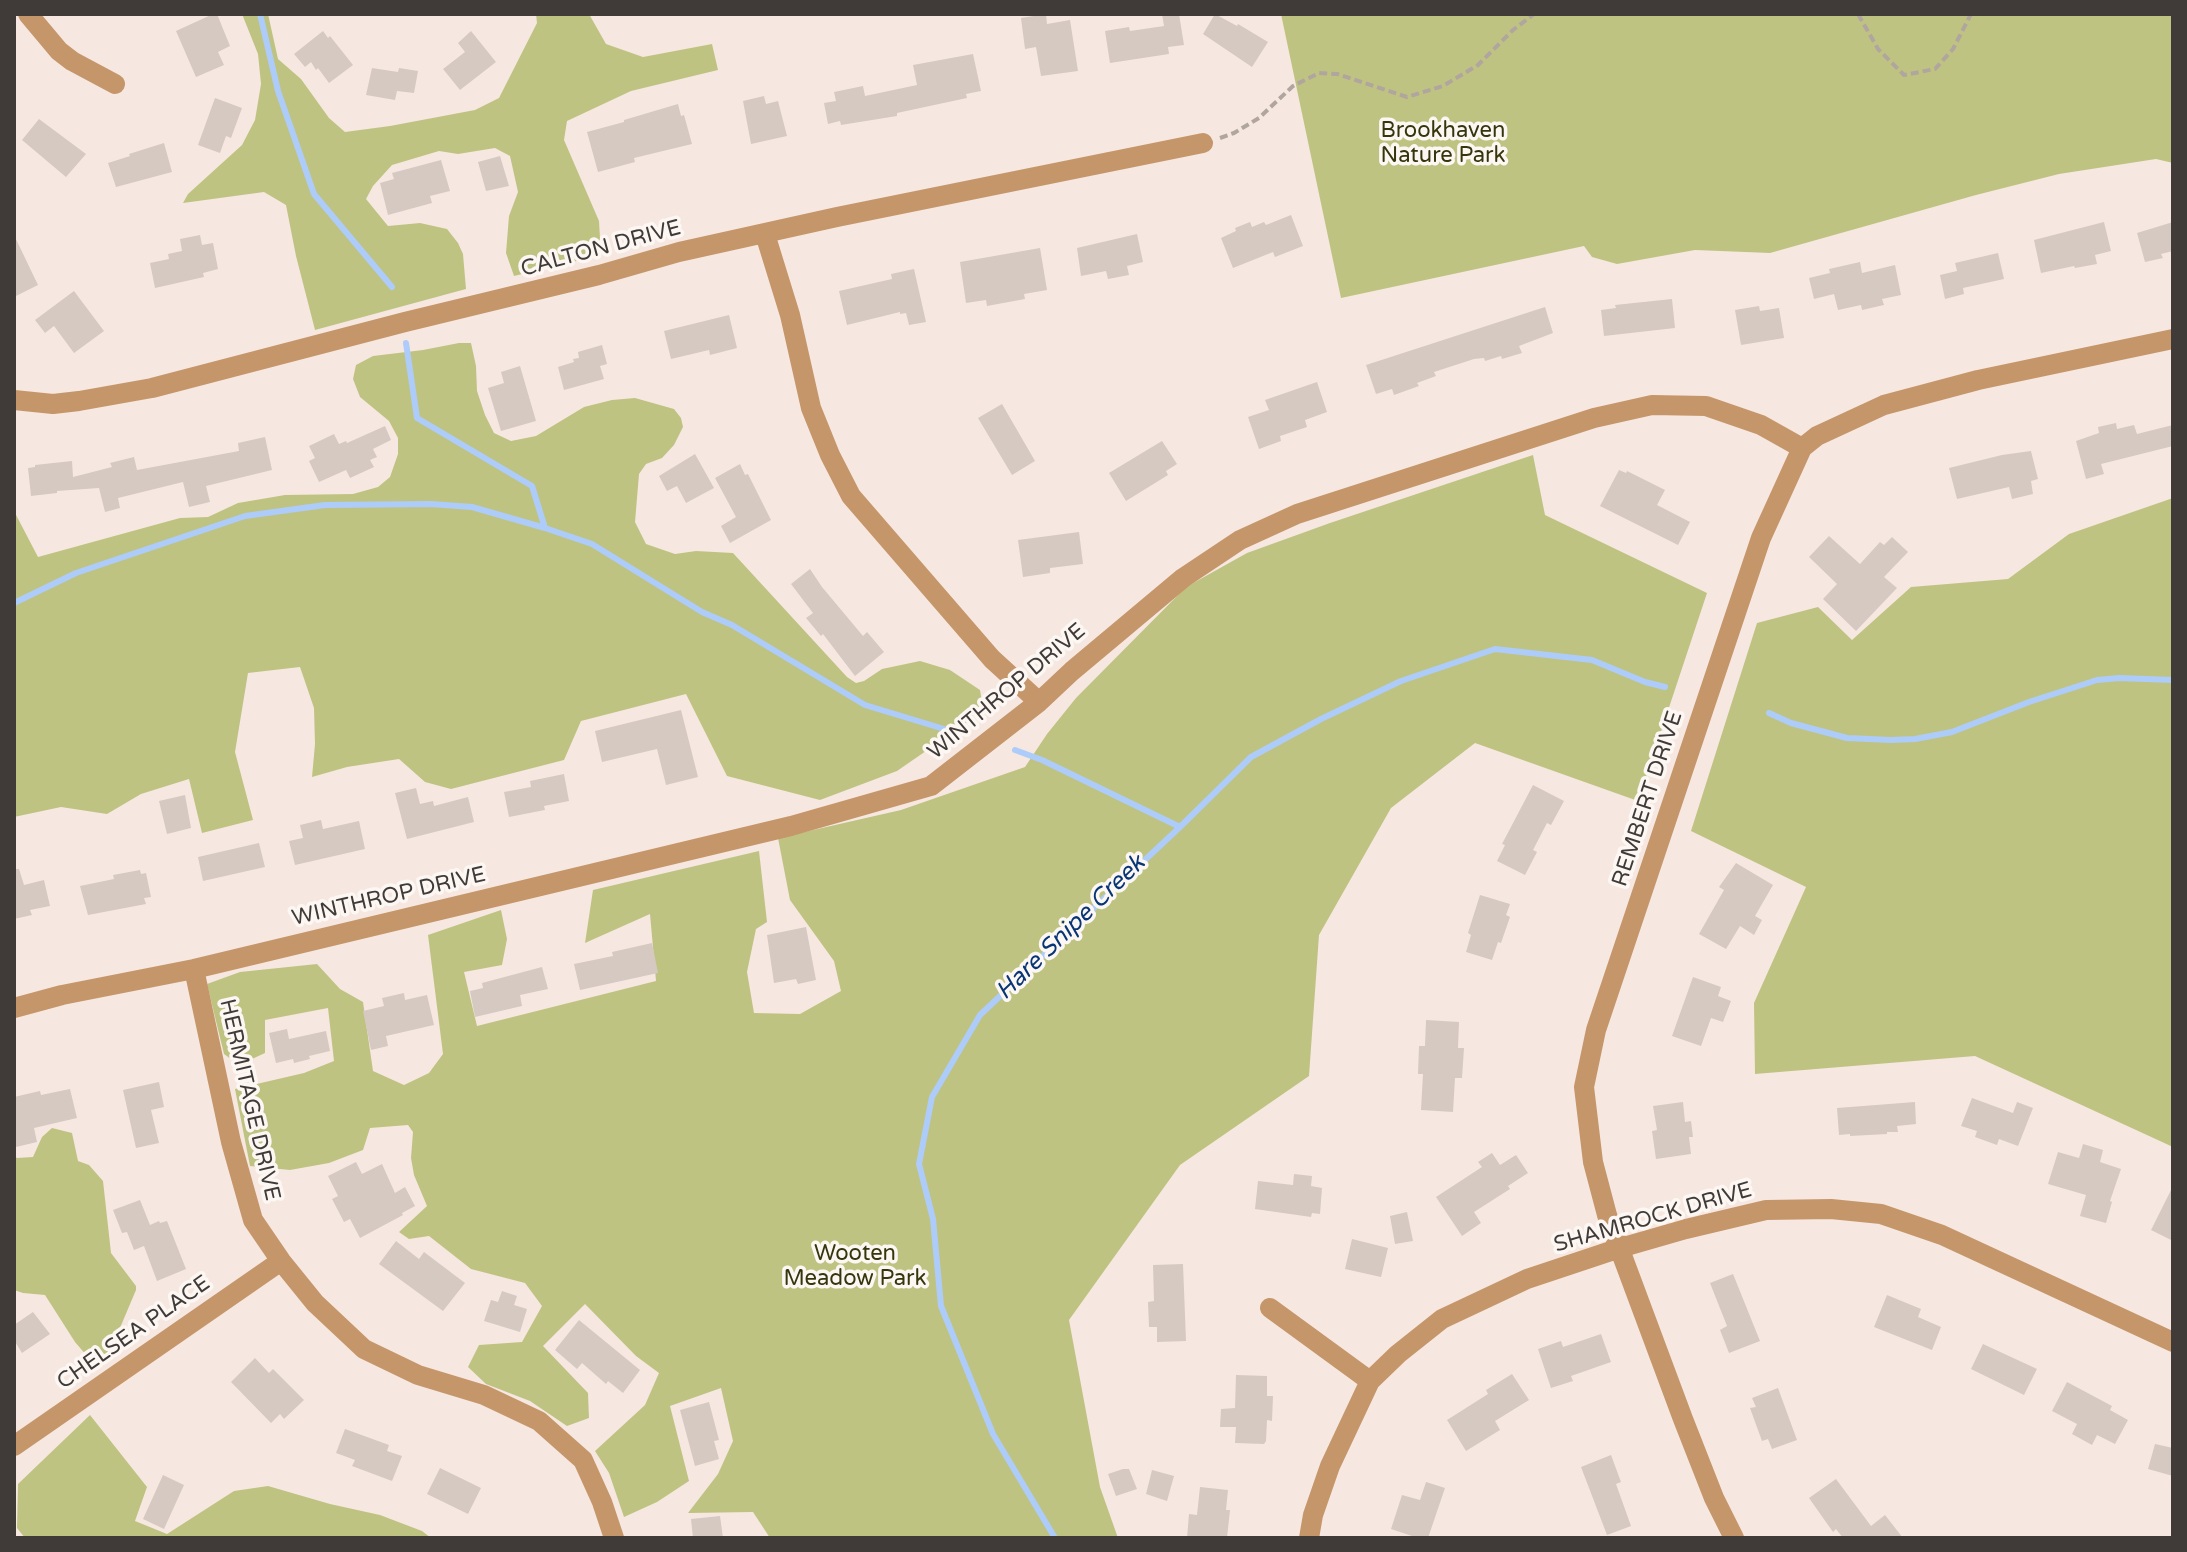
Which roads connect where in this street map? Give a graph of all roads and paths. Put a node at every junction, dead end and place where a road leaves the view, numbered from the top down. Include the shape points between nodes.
1 (28, 14) edge
2 (1534, 14) edge
3 (1858, 14) edge
4 (1968, 16) edge
5 (115, 84) dead end
6 (1203, 143) joint
7 (765, 234) junction
8 (2173, 339) edge
9 (14, 400) edge
10 (1802, 448) junction
11 (1039, 702) junction
12 (194, 969) junction
13 (14, 1008) edge
14 (1620, 1248) junction
15 (281, 1261) junction
16 (1270, 1308) dead end
17 (2173, 1342) edge
18 (1370, 1381) junction
19 (14, 1446) edge
20 (614, 1538) edge
21 (1309, 1538) edge
22 (1734, 1538) edge

1 - 5 street via 59,51
2 - 6 path via 1478,65 1443,86 1407,97 1319,73 1293,86 1259,118
3 - 4 path via 1878,49 1904,75 1935,69 1953,49
6 - 7 street, CALTON DRIVE
7 - 9 street, CALTON DRIVE via 152,388 53,404
7 - 11 street via 811,408 851,496 992,659
8 - 10 street via 1884,405
10 - 11 street, WINTHROP DRIVE via 1761,425 1706,406 1652,405 1594,418 1297,514 1240,540 1183,578
10 - 14 street, REMBERT DRIVE via 1761,538 1596,1030 1584,1087 1593,1162
11 - 12 street, WINTHROP DRIVE via 931,786 768,832
12 - 13 street, WINTHROP DRIVE
12 - 15 street, HERMITAGE DRIVE via 253,1220
14 - 17 street, SHAMROCK DRIVE via 1766,1210 1881,1214 1942,1235
14 - 18 street, SHAMROCK DRIVE via 1527,1279 1442,1319
14 - 22 street, REMBERT DRIVE via 1698,1459
15 - 19 street, CHELSEA PLACE
15 - 20 street, HERMITAGE DRIVE via 315,1303 364,1349 539,1421 583,1460
16 - 18 street
18 - 21 street, SHAMROCK DRIVE via 1330,1466

